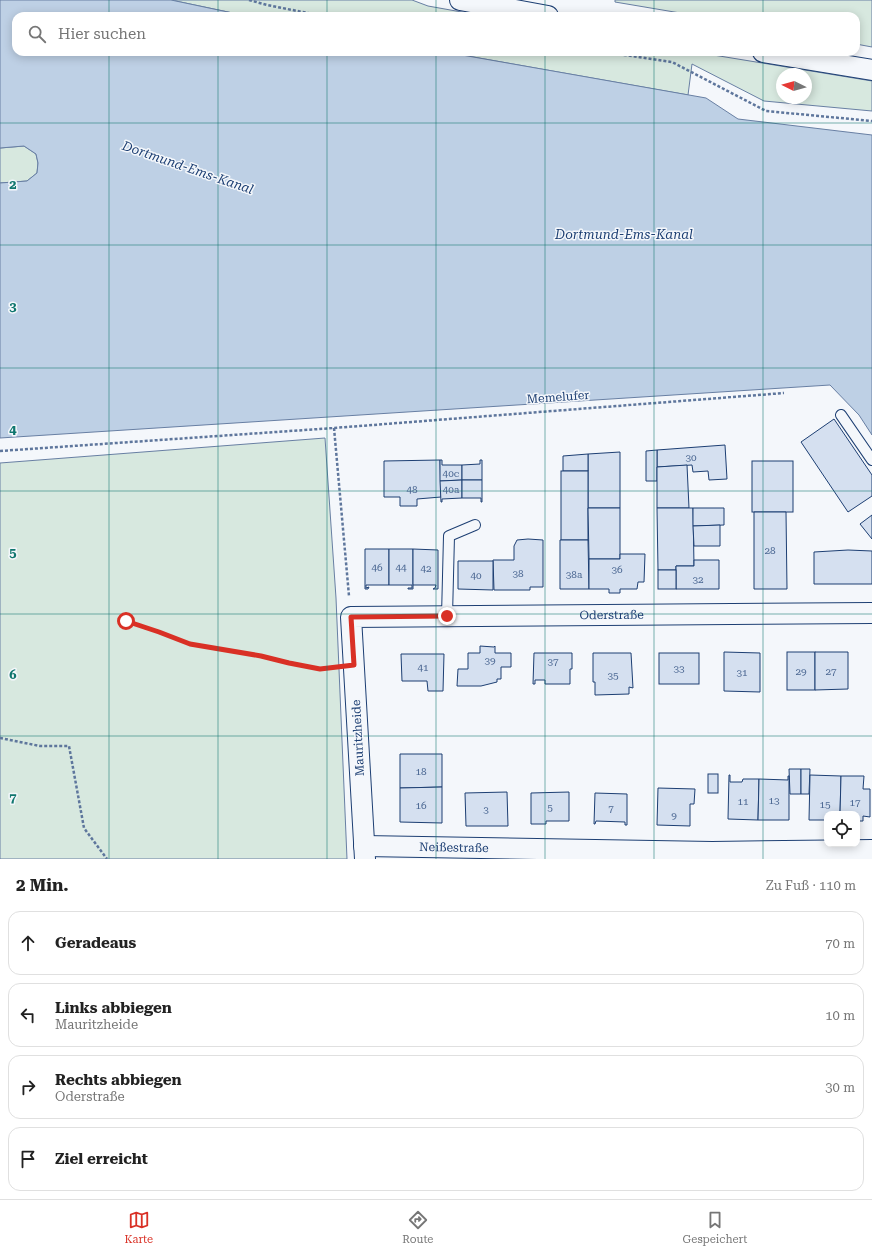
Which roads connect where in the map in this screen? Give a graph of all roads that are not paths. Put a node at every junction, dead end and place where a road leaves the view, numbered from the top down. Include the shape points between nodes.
1 (460, 0) edge
2 (526, 12) edge
3 (787, 56) edge
4 (872, 70) edge
5 (841, 415) dead end
6 (872, 460) edge
7 (475, 525) dead end
8 (872, 613) edge
9 (447, 616) junction
10 (351, 617) joint
11 (872, 850) edge
12 (364, 853) edge
13 (712, 855) edge

1 - 2 street
3 - 4 street
5 - 6 lane
7 - 9 lane via 449,536
8 - 9 street, Oderstraße
9 - 10 street, Oderstraße
10 - 12 street, Mauritzheide
11 - 13 street, Neißestraße
12 - 13 street, Neißestraße

